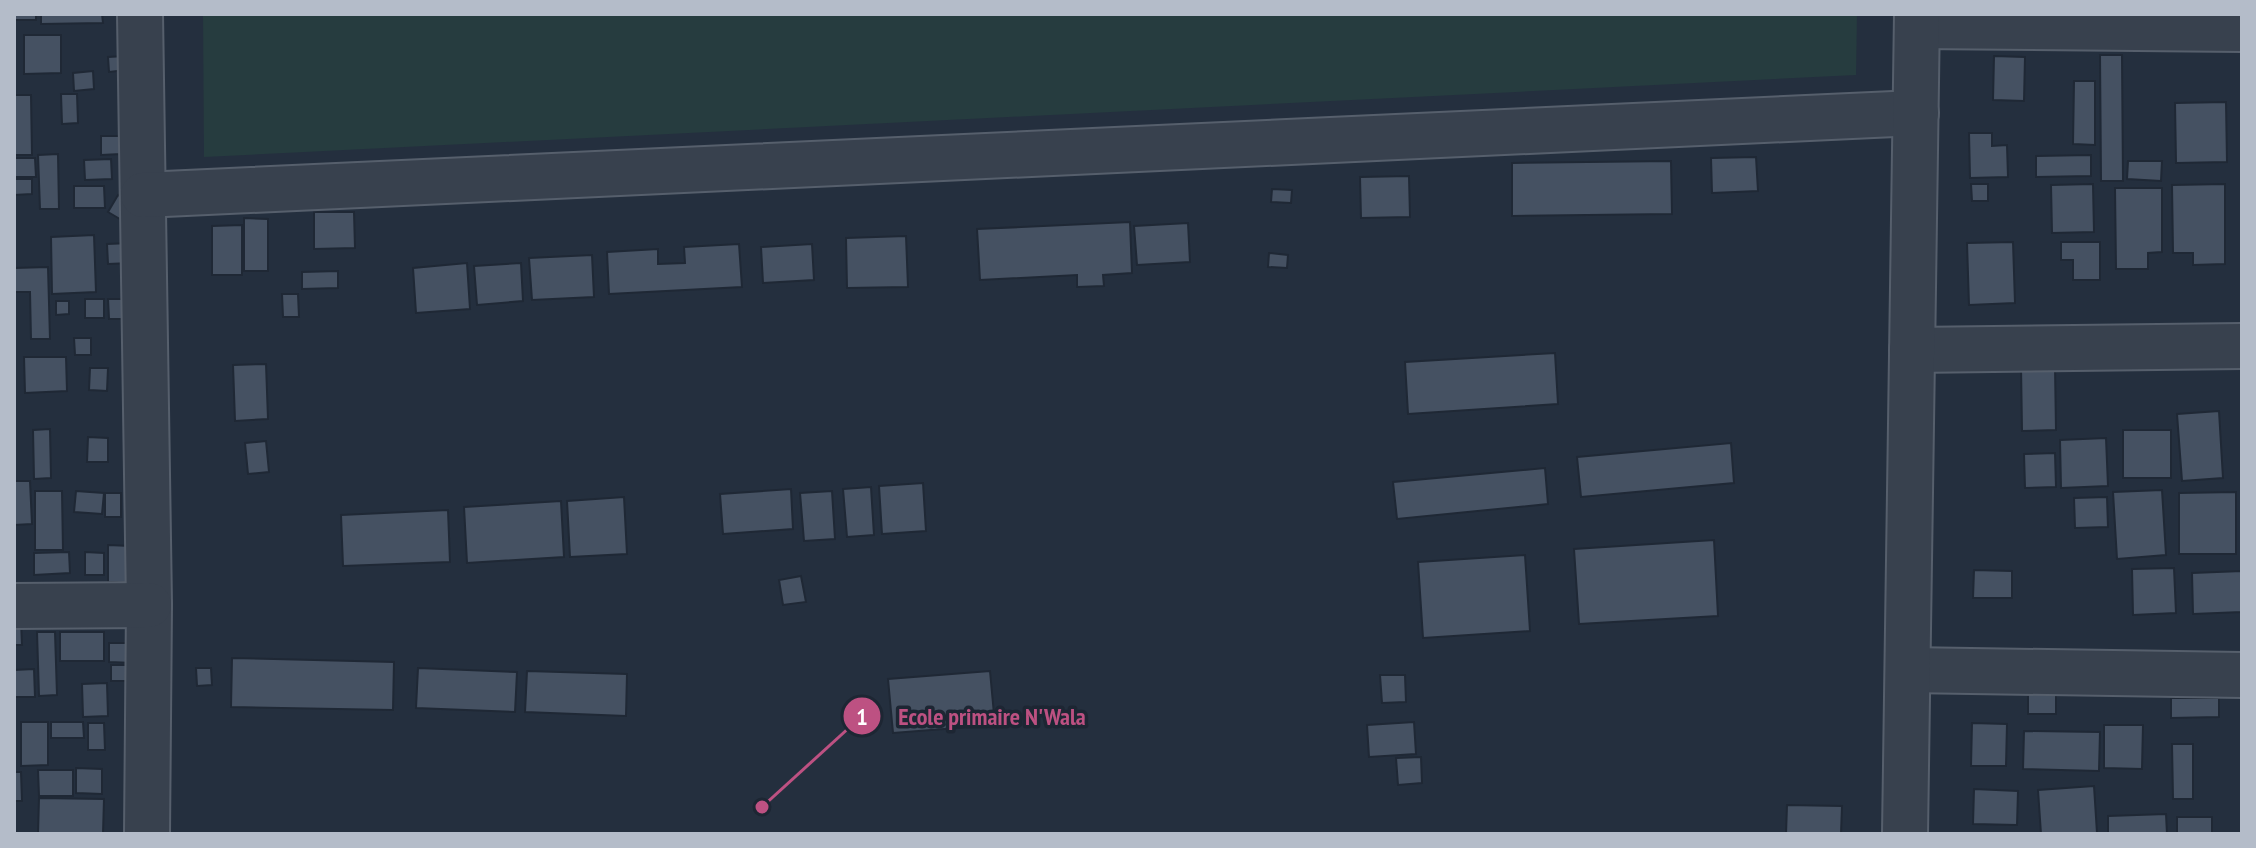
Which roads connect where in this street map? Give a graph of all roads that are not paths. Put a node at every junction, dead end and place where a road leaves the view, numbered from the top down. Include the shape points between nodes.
1 (140, 14) edge
2 (1917, 20) edge
3 (2242, 29) edge
4 (1916, 113) junction
5 (143, 195) junction
6 (2242, 346) edge
7 (1912, 350) junction
8 (149, 605) junction
9 (14, 606) edge
10 (1908, 670) junction
11 (2242, 675) edge
12 (147, 834) edge
13 (1905, 834) edge

1 - 5 street
2 - 3 street
2 - 4 street
4 - 5 street
4 - 7 street
5 - 8 street
6 - 7 street
7 - 10 street
8 - 9 street
8 - 12 street
10 - 11 street
10 - 13 street

